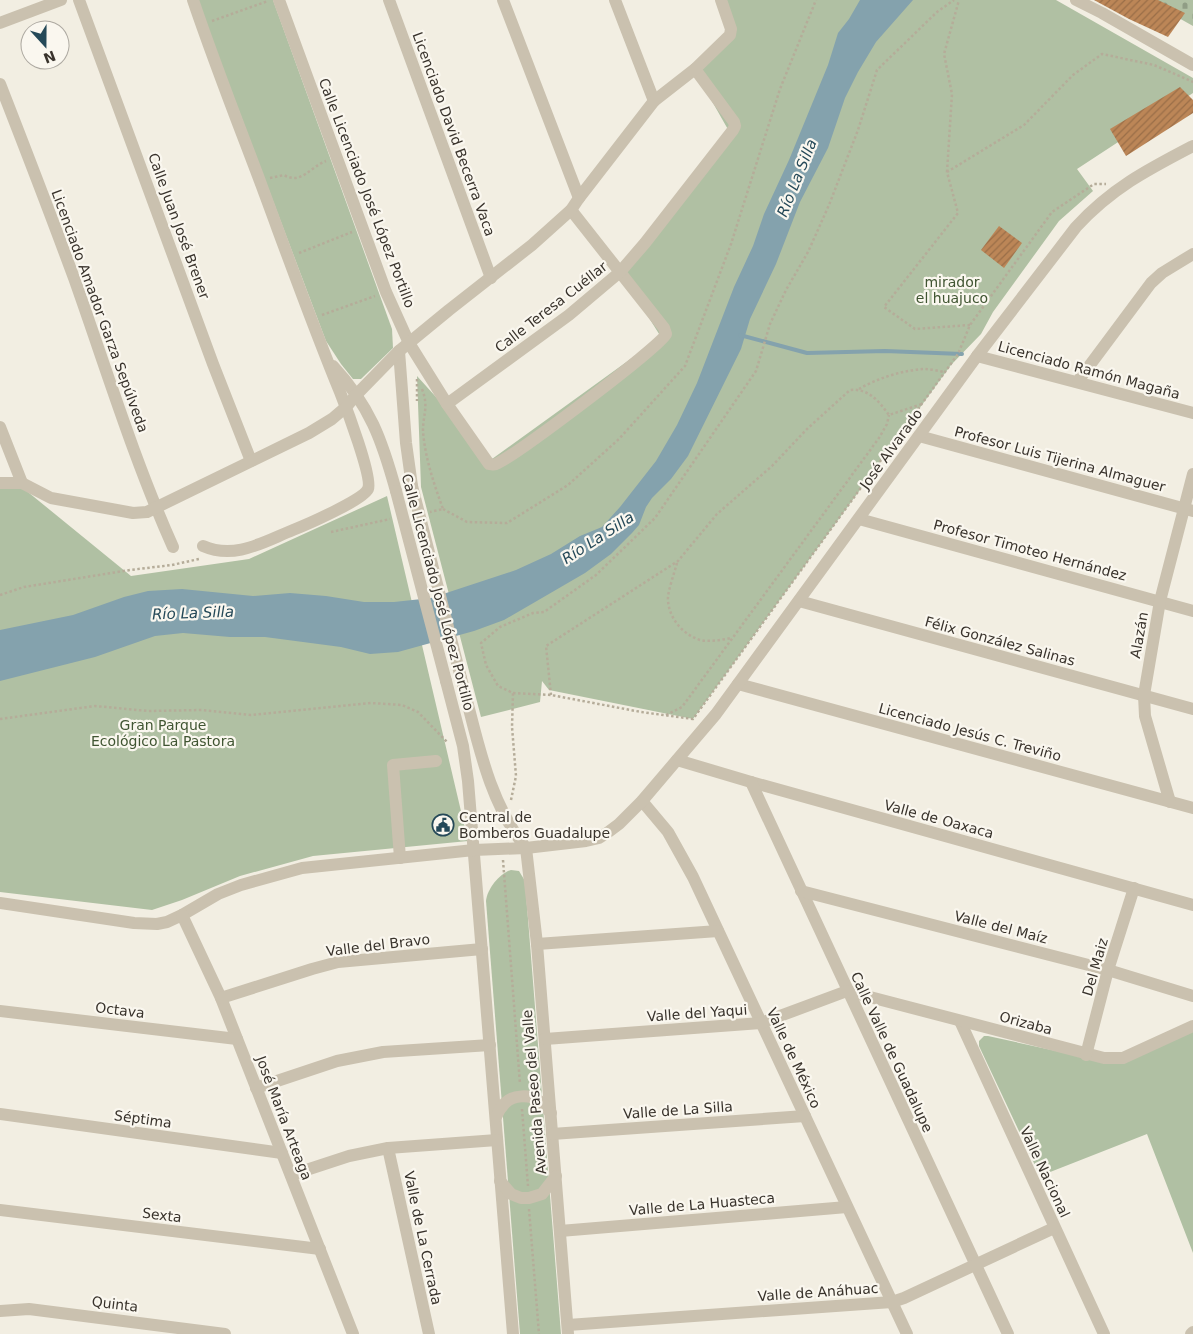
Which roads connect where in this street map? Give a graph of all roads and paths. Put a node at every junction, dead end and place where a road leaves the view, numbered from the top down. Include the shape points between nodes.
1 (61, 0) edge
2 (79, 0) edge
3 (193, 0) edge
4 (272, 0) edge
5 (279, 0) edge
6 (389, 0) edge
7 (503, 0) edge
8 (615, 0) edge
9 (721, 0) edge
10 (816, 0) edge
11 (954, 0) edge
12 (959, 0) edge
13 (1076, 0) edge
14 (0, 22) edge
15 (201, 25) junction
16 (1193, 64) edge
17 (695, 69) junction
18 (1193, 82) edge
19 (0, 84) edge
20 (654, 101) junction
21 (1193, 146) edge
22 (336, 157) junction
23 (947, 172) junction
24 (260, 182) junction
25 (1125, 184) junction
26 (579, 198) junction
27 (571, 210) junction
28 (363, 228) junction
29 (1193, 254) edge
30 (288, 257) junction
31 (620, 272) junction
32 (491, 278) junction
33 (386, 292) junction
34 (318, 316) dead end
35 (970, 325) junction
36 (404, 347) junction
37 (977, 356) junction
38 (327, 360) junction
39 (945, 372) junction
40 (1078, 381) junction
41 (859, 389) junction
42 (357, 394) junction
43 (447, 404) junction
44 (922, 404) junction
45 (346, 407) junction
46 (1193, 412) edge
47 (889, 415) junction
48 (0, 426) edge
49 (919, 436) junction
50 (251, 461) junction
51 (1193, 474) edge
52 (0, 483) edge
53 (22, 483) junction
54 (156, 509) junction
55 (443, 509) dead end
56 (1188, 510) edge
57 (859, 519) junction
58 (174, 547) dead end
59 (202, 552) joint
60 (678, 561) junction
61 (0, 595) edge
62 (1160, 601) junction
63 (799, 602) junction
64 (1193, 611) edge
65 (732, 638) junction
66 (738, 684) junction
67 (513, 693) junction
68 (551, 695) junction
69 (1144, 696) junction
70 (1193, 709) edge
71 (664, 715) junction
72 (0, 719) edge
73 (451, 746) dead end
74 (677, 760) junction
75 (436, 761) dead end
76 (751, 782) junction
77 (642, 801) junction
78 (1170, 802) junction
79 (511, 804) dead end
80 (1193, 808) edge
81 (526, 848) junction
82 (474, 850) junction
83 (400, 858) junction
84 (1134, 888) junction
85 (801, 891) junction
86 (0, 903) edge
87 (1193, 905) edge
88 (182, 915) junction
89 (718, 931) junction
90 (537, 944) junction
91 (482, 949) junction
92 (1108, 970) junction
93 (846, 991) junction
94 (1193, 996) edge
95 (221, 998) junction
96 (0, 1011) edge
97 (960, 1021) junction
98 (761, 1024) junction
99 (1193, 1026) edge
100 (237, 1039) junction
101 (545, 1039) junction
102 (490, 1045) junction
103 (1086, 1055) junction
104 (256, 1088) junction
105 (551, 1113) junction
106 (0, 1114) edge
107 (805, 1116) junction
108 (496, 1117) junction
109 (552, 1134) junction
110 (497, 1140) junction
111 (388, 1148) junction
112 (282, 1153) junction
113 (291, 1175) junction
114 (556, 1176) junction
115 (500, 1180) junction
116 (847, 1207) junction
117 (0, 1210) edge
118 (1054, 1228) junction
119 (560, 1231) junction
120 (320, 1250) junction
121 (976, 1266) junction
122 (892, 1302) junction
123 (0, 1311) edge
124 (568, 1329) edge
125 (225, 1334) edge
126 (353, 1334) edge
127 (429, 1334) edge
128 (513, 1334) edge
129 (907, 1334) edge
130 (1008, 1334) edge
131 (1104, 1334) edge

1 - 14 street
2 - 50 street, Calle Juan José Brener
3 - 15 street, Calle Licenciado José López Portillo
4 - 15 path
5 - 22 street, Calle Licenciado José López Portillo
6 - 32 street, Licenciado David Becerra Vaca
7 - 26 street
8 - 20 street
9 - 17 street via 730,35
10 - 55 path via 780,89 731,244 685,366 619,438 568,485 507,523 467,522
11 - 67 path via 937,12 877,70 829,205 770,324 756,371 655,518 596,576 544,612 533,613 500,627 481,644 486,665 498,686
12 - 23 path via 944,54 952,94
13 - 16 street
15 - 24 street, Calle Licenciado José López Portillo
17 - 20 street
17 - 31 street, Calle Teresa Cuéllar via 735,126
18 - 23 path via 1154,65 1102,54 1073,76 1024,125
19 - 54 street, Licenciado Amador Garza Sepúlveda via 74,278
20 - 26 street
21 - 25 street, José Alvarado
22 - 24 path via 315,165 298,178 284,175
22 - 28 street, Calle Licenciado José López Portillo
23 - 35 path via 958,213 884,307 915,329
24 - 30 street, Calle Licenciado José López Portillo
25 - 35 path via 1094,184 1052,212
25 - 37 street, José Alvarado via 1076,226
26 - 27 street
27 - 31 street
27 - 32 street
28 - 30 path
28 - 33 street, Calle Licenciado José López Portillo
29 - 40 street via 1150,283
30 - 38 street, Calle Licenciado José López Portillo
31 - 43 street, Calle Teresa Cuéllar via 569,315
31 - 43 street, Calle Licenciado José López Portillo via 666,334 638,360 535,439 491,464
32 - 36 street
33 - 34 path
33 - 36 street, Calle Licenciado José López Portillo
35 - 39 path via 958,354
36 - 42 street
36 - 43 street, Calle Licenciado José López Portillo
36 - 81 street, Calle Licenciado José López Portillo, bridge via 406,444 412,486 478,746 510,827
37 - 40 street, Licenciado Ramón Magaña
37 - 49 street, José Alvarado
38 - 42 street, Calle Licenciado José López Portillo
38 - 45 street, Calle Licenciado José López Portillo
39 - 41 path via 925,369 904,372 870,382
39 - 44 path
40 - 46 street, Licenciado Ramón Magaña
41 - 47 path via 879,402
41 - 60 path via 850,390 772,466 716,514
42 - 45 street
42 - 82 street, Calle Licenciado José López Portillo, bridge via 377,430 396,491 463,746
44 - 47 path
44 - 71 path via 693,719
45 - 50 street via 309,433
45 - 59 street via 369,479 364,495 306,525 245,550
47 - 65 path via 888,424 879,438
48 - 53 street
49 - 56 street, Profesor Luis Tijerina Almaguer
49 - 57 street, José Alvarado
50 - 54 street
51 - 56 street, Alazán
52 - 53 street
53 - 54 street via 51,498 133,513
54 - 58 street, Licenciado Amador Garza Sepúlveda
56 - 62 street, Alazán
57 - 62 street, Profesor Timoteo Hernández
57 - 63 street, José Alvarado
59 - 61 path via 172,565 24,588
60 - 65 path via 667,598 671,616 682,630 700,640
60 - 68 path via 546,646
62 - 64 street, Profesor Timoteo Hernández
62 - 69 street, Alazán
63 - 66 street, José Alvarado
63 - 69 street, Félix González Salinas
65 - 71 path via 682,707
66 - 74 street, José Alvarado
66 - 78 street, Licenciado Jesús C. Treviño
67 - 68 path
67 - 79 path via 516,776
68 - 71 path
69 - 70 street, Félix González Salinas
69 - 78 street, Alazán via 1145,716
72 - 73 path via 95,706 251,715 371,703 402,705 418,712
74 - 76 street, Valle de Oaxaca
74 - 77 street, José Alvarado
75 - 83 street via 393,765
76 - 84 street, Valle de Oaxaca
76 - 85 street, Calle Valle de Guadalupe
77 - 81 street, José Alvarado via 599,838
77 - 89 street, Valle de México via 668,832
78 - 80 street, Licenciado Jesús C. Treviño
81 - 82 street, José Alvarado
81 - 90 street, Avenida Paseo del Valle
82 - 83 street, José Alvarado
82 - 91 street
83 - 88 street, José Alvarado via 324,865 279,874 218,894
84 - 87 street, Valle de Oaxaca
84 - 92 street, Del Maiz
85 - 92 street, Valle del Maíz
85 - 93 street, Calle Valle de Guadalupe
86 - 88 street via 146,924 167,922
88 - 95 street, José María Arteaga
89 - 90 street
89 - 98 street, Valle de México
90 - 101 street, Avenida Paseo del Valle
91 - 95 street, Valle del Bravo via 338,962
91 - 102 street
92 - 94 street, Valle del Maíz
92 - 103 street, Del Maiz
93 - 97 street, Orizaba
93 - 98 street, Valle del Yaqui
93 - 121 street, Calle Valle de Guadalupe
95 - 100 street, José María Arteaga
96 - 100 street, Octava
97 - 103 street, Orizaba
97 - 118 street, Valle Nacional
98 - 101 street, Valle del Yaqui
98 - 107 street, Valle de México
99 - 103 street, Orizaba via 1123,1058
100 - 104 street, José María Arteaga
101 - 105 street, Avenida Paseo del Valle
102 - 104 street via 384,1052 337,1061
102 - 108 street
104 - 112 street, José María Arteaga
105 - 108 street via 540,1101 521,1096 504,1104
105 - 109 street, Avenida Paseo del Valle
106 - 112 street, Séptima
107 - 109 street, Valle de La Silla
107 - 116 street, Valle de México
108 - 110 street
109 - 114 street, Avenida Paseo del Valle
110 - 111 street
110 - 115 street
111 - 113 street via 349,1156
111 - 127 street, Valle de La Cerrada
112 - 113 street, José María Arteaga
113 - 120 street, José María Arteaga
114 - 115 street via 542,1194 528,1198 511,1194
114 - 119 street, Avenida Paseo del Valle
115 - 128 street
116 - 119 street, Valle de La Huasteca
116 - 122 street, Valle de México
117 - 120 street, Sexta
118 - 121 street, Valle de Anáhuac
118 - 131 street, Valle Nacional
119 - 124 street, Avenida Paseo del Valle
120 - 126 street, José María Arteaga
121 - 122 street, Valle de Anáhuac
121 - 130 street, Calle Valle de Guadalupe
122 - 124 street, Valle de Anáhuac
122 - 129 street, Valle de México
123 - 125 street, Quinta via 29,1309

